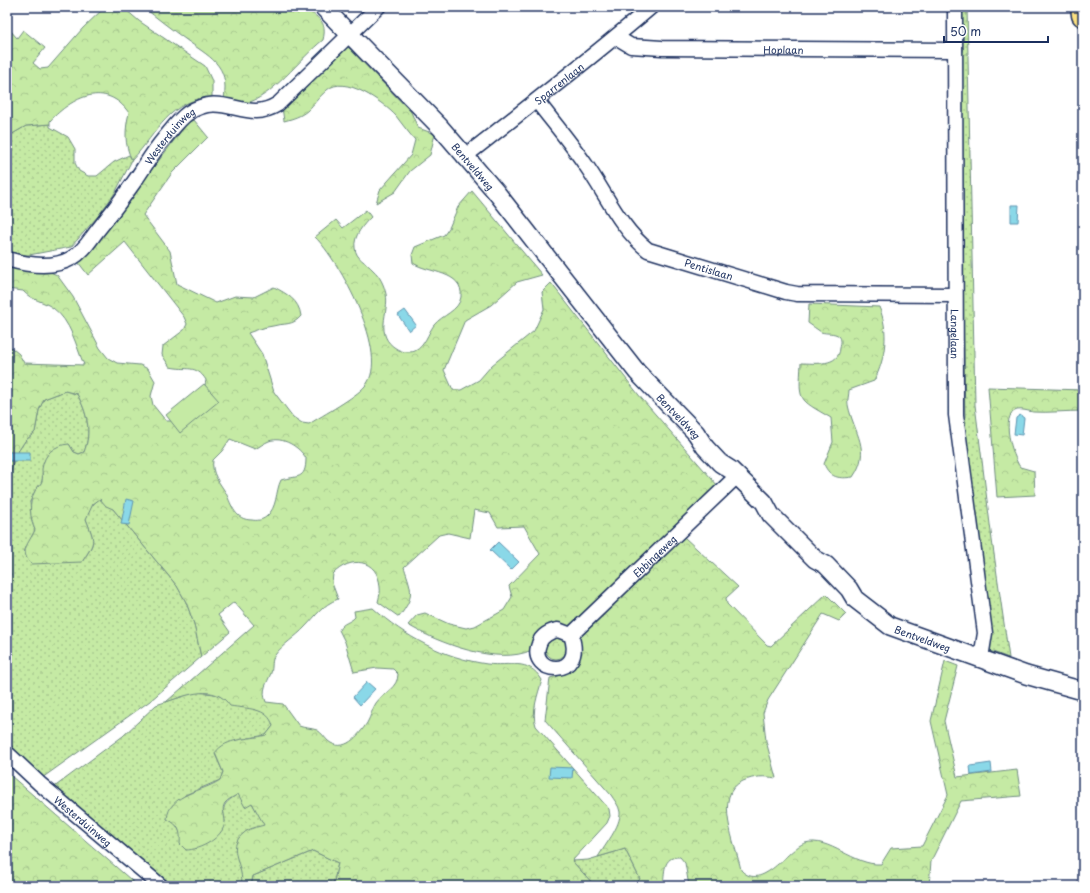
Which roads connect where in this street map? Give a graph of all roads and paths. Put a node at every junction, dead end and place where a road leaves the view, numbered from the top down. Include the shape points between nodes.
1 (323, 7) edge
2 (378, 7) edge
3 (651, 7) edge
4 (955, 7) edge
5 (1082, 7) edge
6 (1083, 15) edge
7 (350, 34) junction
8 (616, 36) junction
9 (955, 50) junction
10 (537, 101) junction
11 (464, 157) junction
12 (7, 259) edge
13 (955, 295) junction
14 (737, 476) junction
15 (571, 635) dead end
16 (981, 658) junction
17 (1083, 691) edge
18 (7, 753) edge
19 (161, 886) edge

1 - 7 street, Bentveldweg
2 - 7 street, Westerduinweg
3 - 8 street, Sparrenlaan
4 - 9 street, Langelaan
5 - 6 main road
7 - 11 street, Bentveldweg via 440,127
7 - 12 street, Westerduinweg via 271,108 253,112 224,104 214,104 198,107 187,113 154,151 104,222 74,257 39,265
8 - 9 street, Hoplaan via 631,46 662,48
8 - 10 street, Sparrenlaan via 559,80
9 - 13 street, Langelaan
10 - 11 street, Sparrenlaan
10 - 13 street, Pentislaan via 585,164 629,231 648,250 797,294
11 - 14 street, Bentveldweg via 496,192 637,372 696,433 720,463
13 - 16 street, Langelaan via 956,415 985,633
14 - 15 street, Ebbingeweg
14 - 16 street, Bentveldweg via 815,559 831,569 855,599 890,626
16 - 17 street, Bentveldweg via 1026,675
18 - 19 street, Westerduinweg

